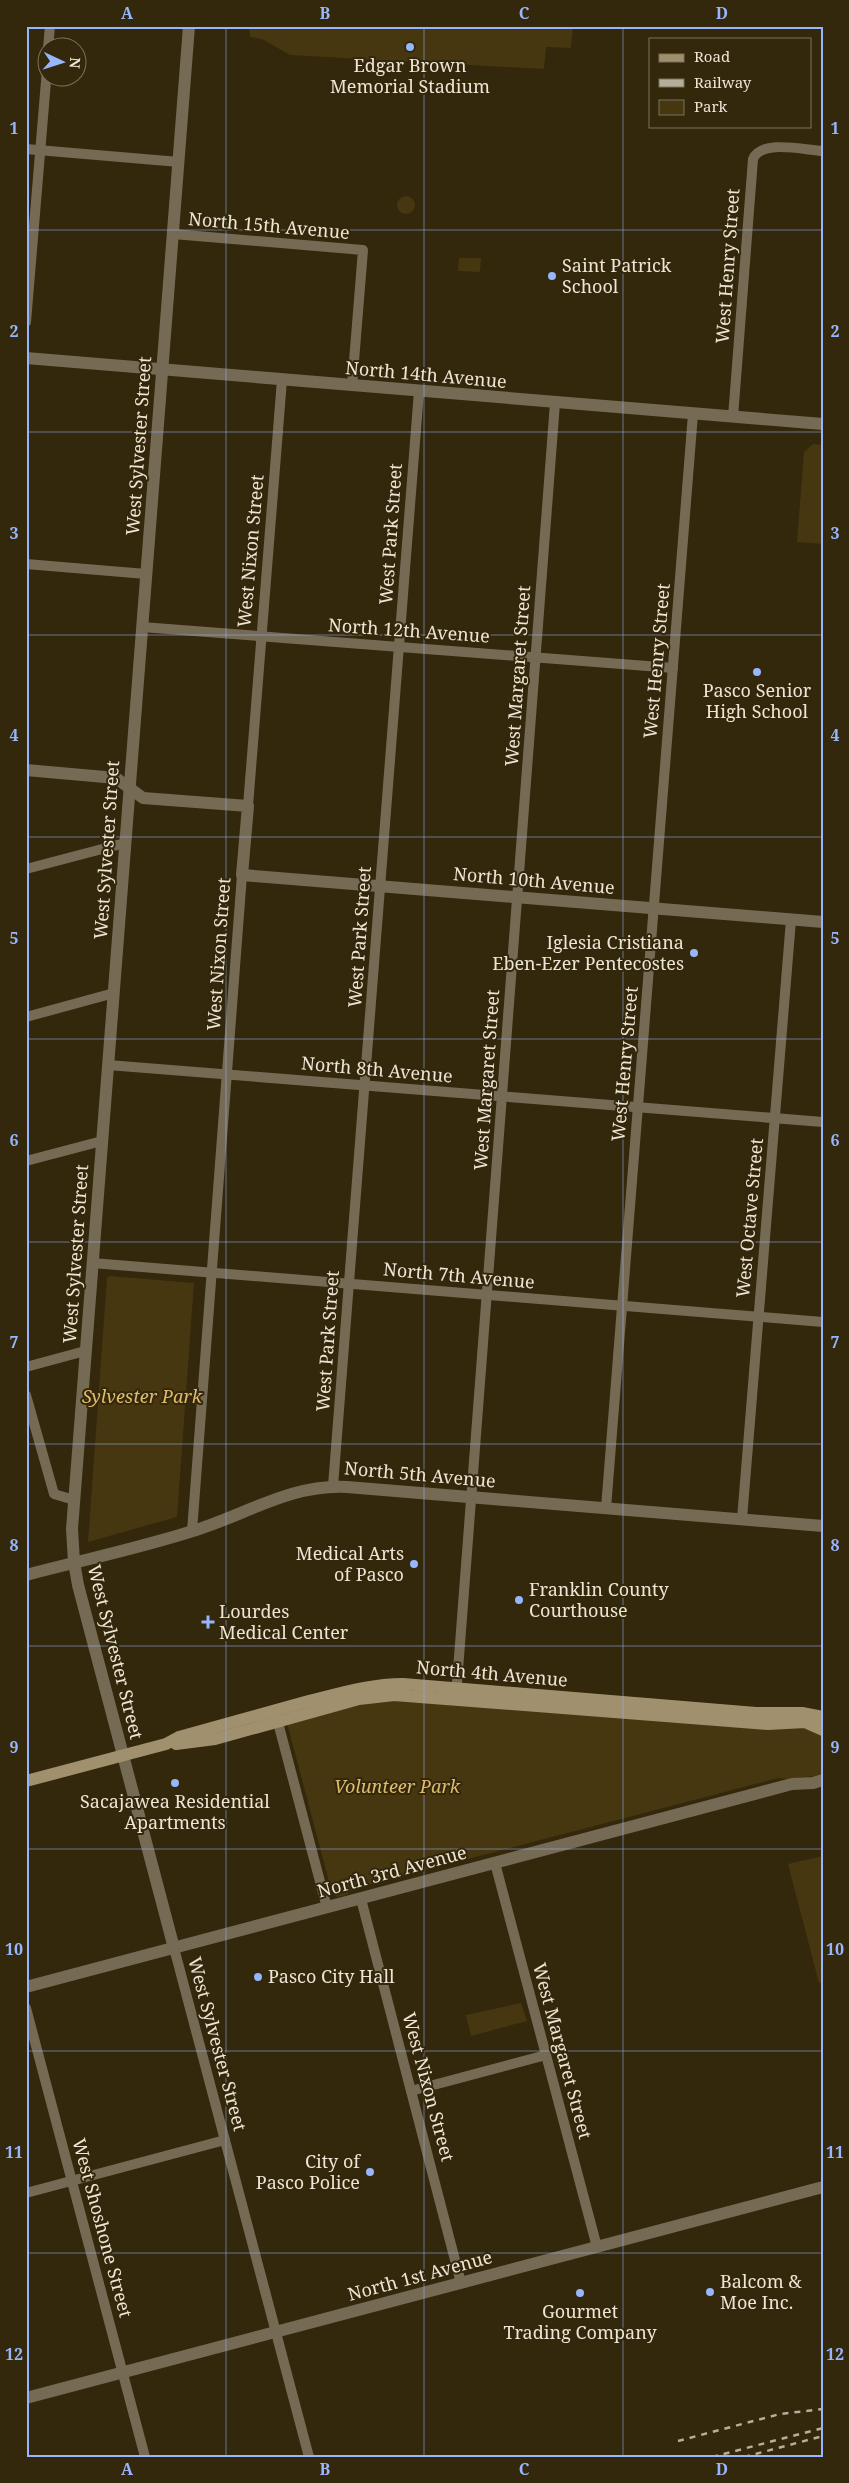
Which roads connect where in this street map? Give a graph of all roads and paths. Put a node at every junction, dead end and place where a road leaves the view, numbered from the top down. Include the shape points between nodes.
1 (189, 26) edge
2 (45, 88) edge
3 (26, 150) edge
4 (40, 151) junction
5 (823, 151) edge
6 (178, 162) junction
7 (173, 234) junction
8 (26, 322) edge
9 (26, 358) edge
10 (162, 371) junction
11 (282, 380) junction
12 (352, 386) junction
13 (419, 392) junction
14 (555, 403) junction
15 (693, 414) junction
16 (733, 417) junction
17 (823, 424) edge
18 (26, 564) edge
19 (146, 574) junction
20 (142, 627) junction
21 (262, 636) junction
22 (399, 646) junction
23 (536, 657) junction
24 (673, 668) junction
25 (26, 770) edge
26 (130, 788) junction
27 (248, 806) junction
28 (125, 843) junction
29 (26, 870) edge
30 (242, 875) junction
31 (380, 886) junction
32 (517, 897) junction
33 (654, 908) junction
34 (791, 920) junction
35 (823, 922) edge
36 (114, 994) junction
37 (26, 1017) edge
38 (108, 1065) junction
39 (227, 1074) junction
40 (364, 1086) junction
41 (502, 1096) junction
42 (638, 1108) junction
43 (775, 1118) junction
44 (823, 1122) edge
45 (102, 1141) junction
46 (26, 1161) edge
47 (92, 1263) junction
48 (212, 1272) junction
49 (349, 1284) junction
50 (486, 1295) junction
51 (622, 1306) junction
52 (758, 1317) junction
53 (823, 1322) edge
54 (86, 1351) junction
55 (26, 1367) edge
56 (26, 1395) edge
57 (333, 1486) junction
58 (471, 1497) junction
59 (74, 1500) junction
60 (606, 1508) junction
61 (742, 1519) junction
62 (823, 1526) edge
63 (192, 1531) junction
64 (74, 1562) junction
65 (26, 1575) edge
66 (456, 1694) junction
67 (276, 1716) junction
68 (823, 1717) edge
69 (823, 1730) edge
70 (123, 1755) junction
71 (823, 1780) edge
72 (26, 1781) edge
73 (823, 1789) edge
74 (767, 1792) junction
75 (495, 1863) junction
76 (361, 1899) junction
77 (327, 1908) junction
78 (174, 1948) junction
79 (26, 1987) edge
80 (26, 2008) edge
81 (546, 2055) junction
82 (411, 2091) junction
83 (225, 2140) junction
84 (72, 2180) junction
85 (823, 2187) edge
86 (26, 2193) edge
87 (597, 2247) junction
88 (461, 2283) junction
89 (276, 2332) junction
90 (123, 2373) junction
91 (26, 2398) edge
92 (146, 2457) edge
93 (309, 2457) edge

1 - 6 street, West Sylvester Street
2 - 4 street
3 - 4 street
4 - 6 street
4 - 8 street
5 - 16 street, West Henry Street via 770,147 760,150 752,161
6 - 7 street, West Sylvester Street
7 - 10 street, West Sylvester Street
7 - 12 street, North 15th Avenue via 363,250
9 - 10 street, North 14th Avenue
10 - 11 street, North 14th Avenue
10 - 19 street, West Sylvester Street
11 - 12 street, North 14th Avenue
11 - 21 street, West Nixon Street
12 - 13 street, North 14th Avenue
13 - 14 street, North 14th Avenue
13 - 22 street, West Park Street
14 - 15 street, North 14th Avenue
14 - 23 street, West Margaret Street
15 - 16 street, North 14th Avenue
15 - 24 street, West Henry Street
16 - 17 street, North 14th Avenue
18 - 19 street
19 - 20 street, West Sylvester Street
20 - 21 street, North 12th Avenue
20 - 26 street, West Sylvester Street
21 - 22 street, North 12th Avenue
21 - 27 street, West Nixon Street
22 - 23 street, North 12th Avenue
22 - 31 street, West Park Street
23 - 24 street, North 12th Avenue
23 - 32 street, West Margaret Street
24 - 33 street, West Henry Street
25 - 26 street via 116,778
26 - 27 street via 143,798
26 - 28 street, West Sylvester Street
27 - 30 street, West Nixon Street
28 - 29 street
28 - 36 street, West Sylvester Street
30 - 31 street, North 10th Avenue
30 - 39 street, West Nixon Street
31 - 32 street, North 10th Avenue
31 - 40 street, West Park Street
32 - 33 street, North 10th Avenue
32 - 41 street, West Margaret Street
33 - 34 street, North 10th Avenue
33 - 42 street, West Henry Street
34 - 35 street, North 10th Avenue
34 - 43 street, West Octave Street
36 - 37 street
36 - 38 street, West Sylvester Street
38 - 39 street, North 8th Avenue
38 - 45 street, West Sylvester Street
39 - 40 street, North 8th Avenue
39 - 48 street, West Nixon Street
40 - 41 street, North 8th Avenue
40 - 49 street, West Park Street
41 - 42 street, North 8th Avenue
41 - 50 street, West Margaret Street
42 - 43 street, North 8th Avenue
42 - 51 street, West Henry Street
43 - 44 street, North 8th Avenue
43 - 52 street, West Octave Street
45 - 46 street
45 - 47 street, West Sylvester Street
47 - 48 street, North 7th Avenue
47 - 54 street, West Sylvester Street
48 - 49 street, North 7th Avenue
48 - 63 street, West Nixon Street
49 - 50 street, North 7th Avenue
49 - 57 street, West Park Street
50 - 51 street, North 7th Avenue
50 - 58 street, West Margaret Street
51 - 52 street, North 7th Avenue
51 - 60 street, West Henry Street
52 - 53 street, North 7th Avenue
52 - 61 street, West Octave Street
54 - 55 street
54 - 59 street, West Sylvester Street
56 - 59 street via 54,1494
57 - 58 street, North 5th Avenue
57 - 63 street, North 5th Avenue via 277,1497
58 - 60 street, North 5th Avenue
58 - 66 street, West Margaret Street
59 - 64 street, West Sylvester Street
60 - 61 street, North 5th Avenue
61 - 62 street, North 5th Avenue
63 - 64 street, North 5th Avenue
64 - 65 street, North 5th Avenue
64 - 70 street, West Sylvester Street
66 - 67 main road, North 4th Avenue via 403,1684 374,1686
66 - 68 main road, North 4th Avenue via 756,1713 808,1713
66 - 69 main road, North 4th Avenue via 768,1724 805,1722
67 - 70 main road, North 4th Avenue via 214,1740 166,1744
67 - 77 street
70 - 72 main road, North 4th Avenue
70 - 78 street, West Sylvester Street
71 - 74 street, North 3rd Avenue via 792,1784
73 - 74 street, North 3rd Avenue
74 - 75 street, North 3rd Avenue
75 - 76 street, North 3rd Avenue
75 - 81 street, West Margaret Street
76 - 77 street, North 3rd Avenue
76 - 82 street, West Nixon Street
77 - 78 street, North 3rd Avenue
78 - 79 street, North 3rd Avenue
78 - 83 street, West Sylvester Street
80 - 84 street, West Shoshone Street
81 - 82 street
81 - 87 street, West Margaret Street
82 - 88 street, West Nixon Street
83 - 84 street
83 - 89 street, West Sylvester Street
84 - 86 street
84 - 90 street, West Shoshone Street
85 - 87 street, North 1st Avenue
87 - 88 street, North 1st Avenue
88 - 89 street, North 1st Avenue
89 - 90 street, North 1st Avenue
89 - 93 street, West Sylvester Street
90 - 91 street, North 1st Avenue
90 - 92 street, West Shoshone Street

